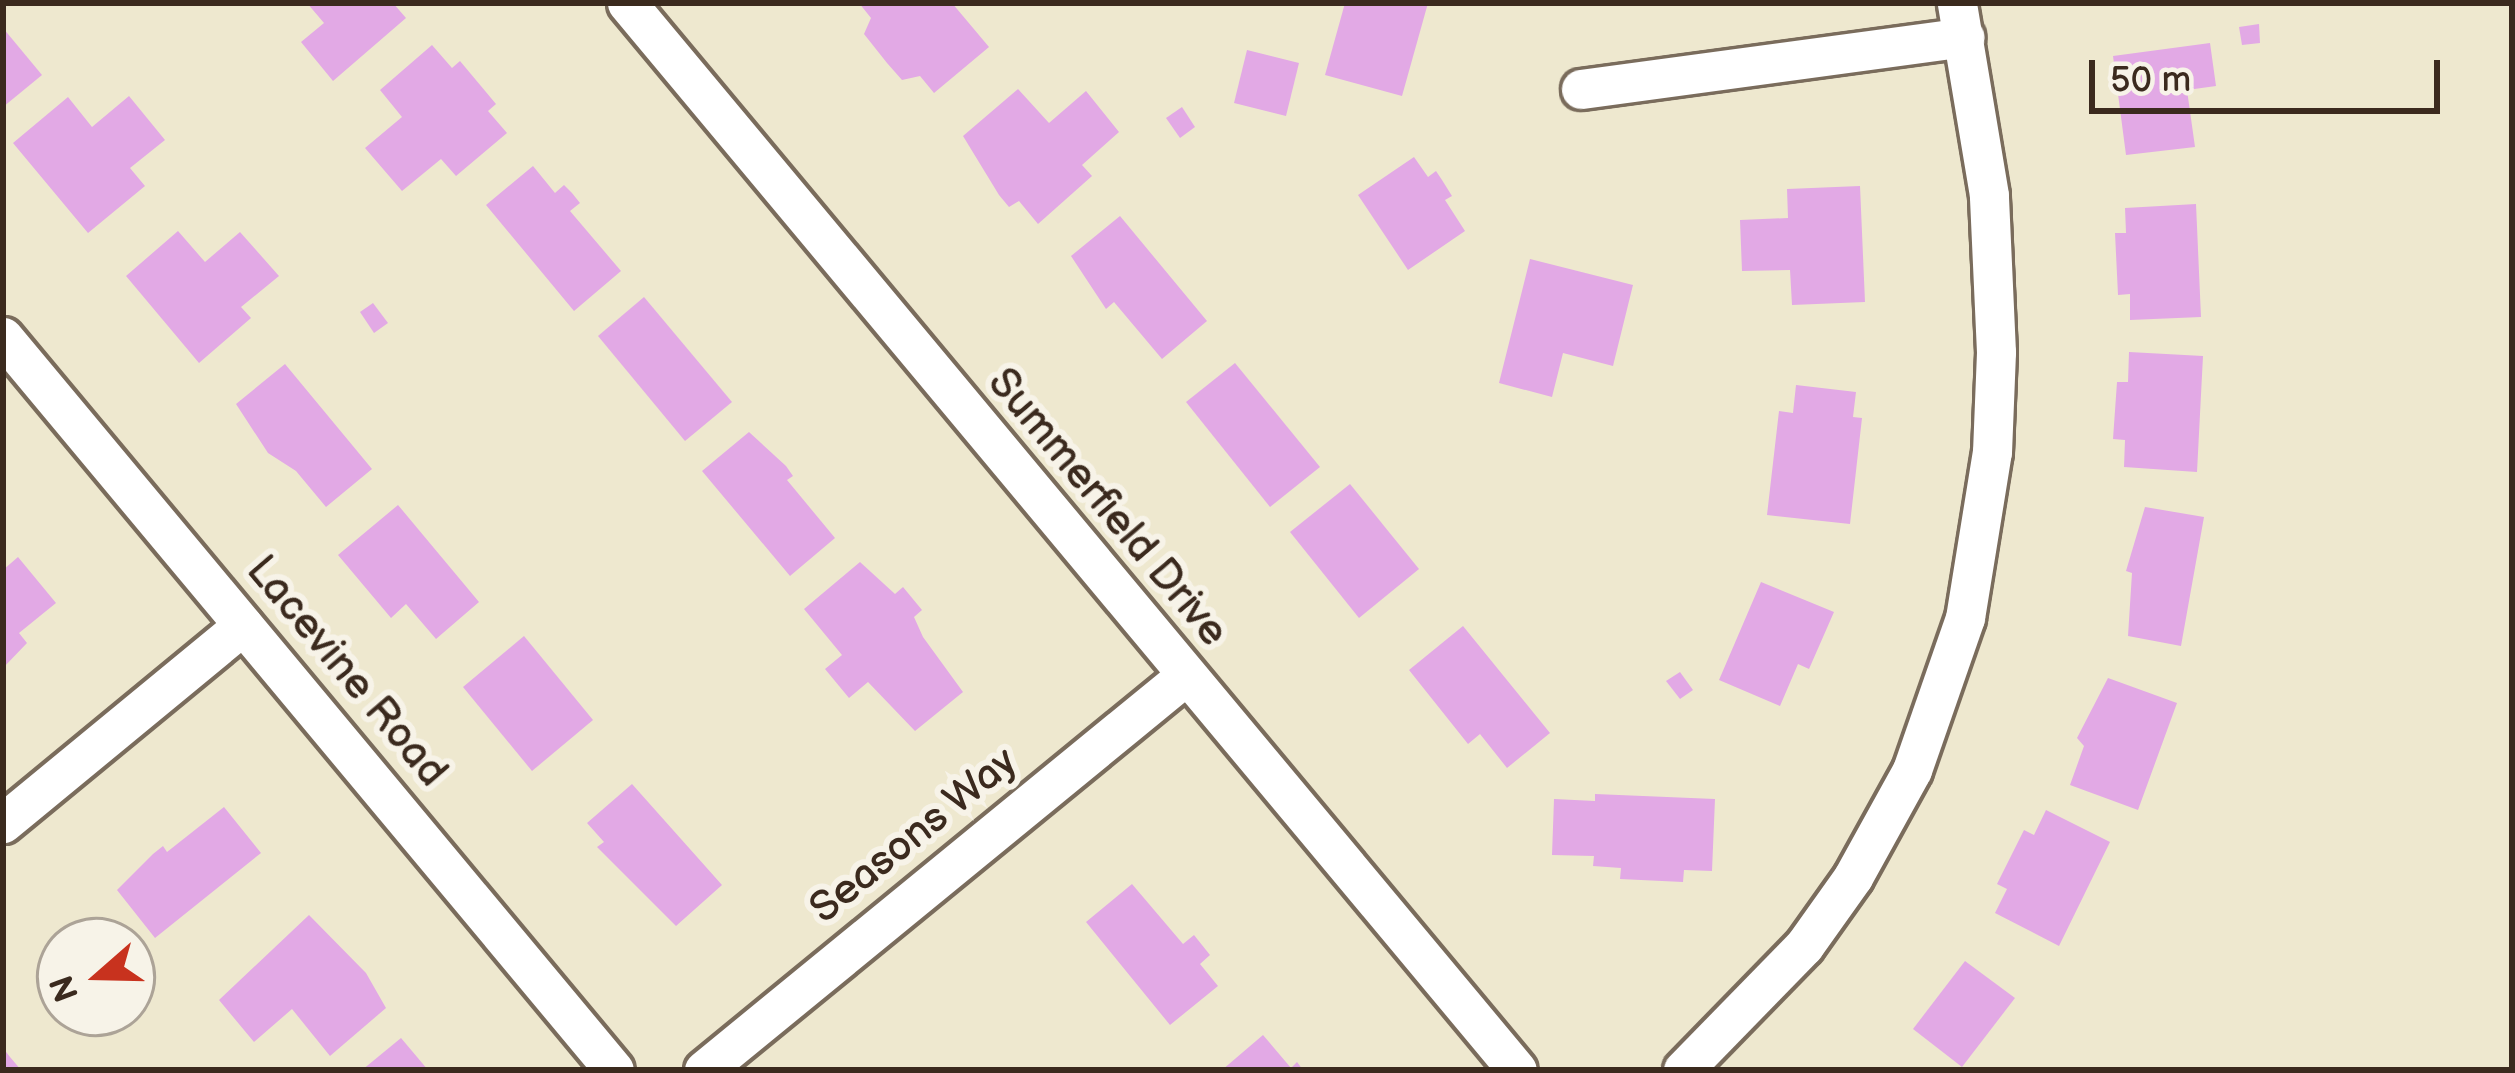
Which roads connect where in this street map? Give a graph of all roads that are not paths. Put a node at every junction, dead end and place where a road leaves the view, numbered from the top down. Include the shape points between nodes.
1 (627, 3) edge
2 (1961, 20) edge
3 (1581, 89) dead end
4 (3, 337) edge
5 (244, 625) junction
6 (1184, 677) junction
7 (3, 823) edge
8 (614, 1070) edge
9 (704, 1070) edge
10 (1516, 1070) edge
11 (1683, 1070) edge

1 - 6 street, Summerfield Drive
2 - 3 street
2 - 11 street via 1989,195 1996,352 1992,452 1965,618 1912,770 1853,877 1804,946
4 - 5 street, Lacevine Road
5 - 7 street
5 - 8 street, Lacevine Road
6 - 9 street, Seasons Way
6 - 10 street, Summerfield Drive

